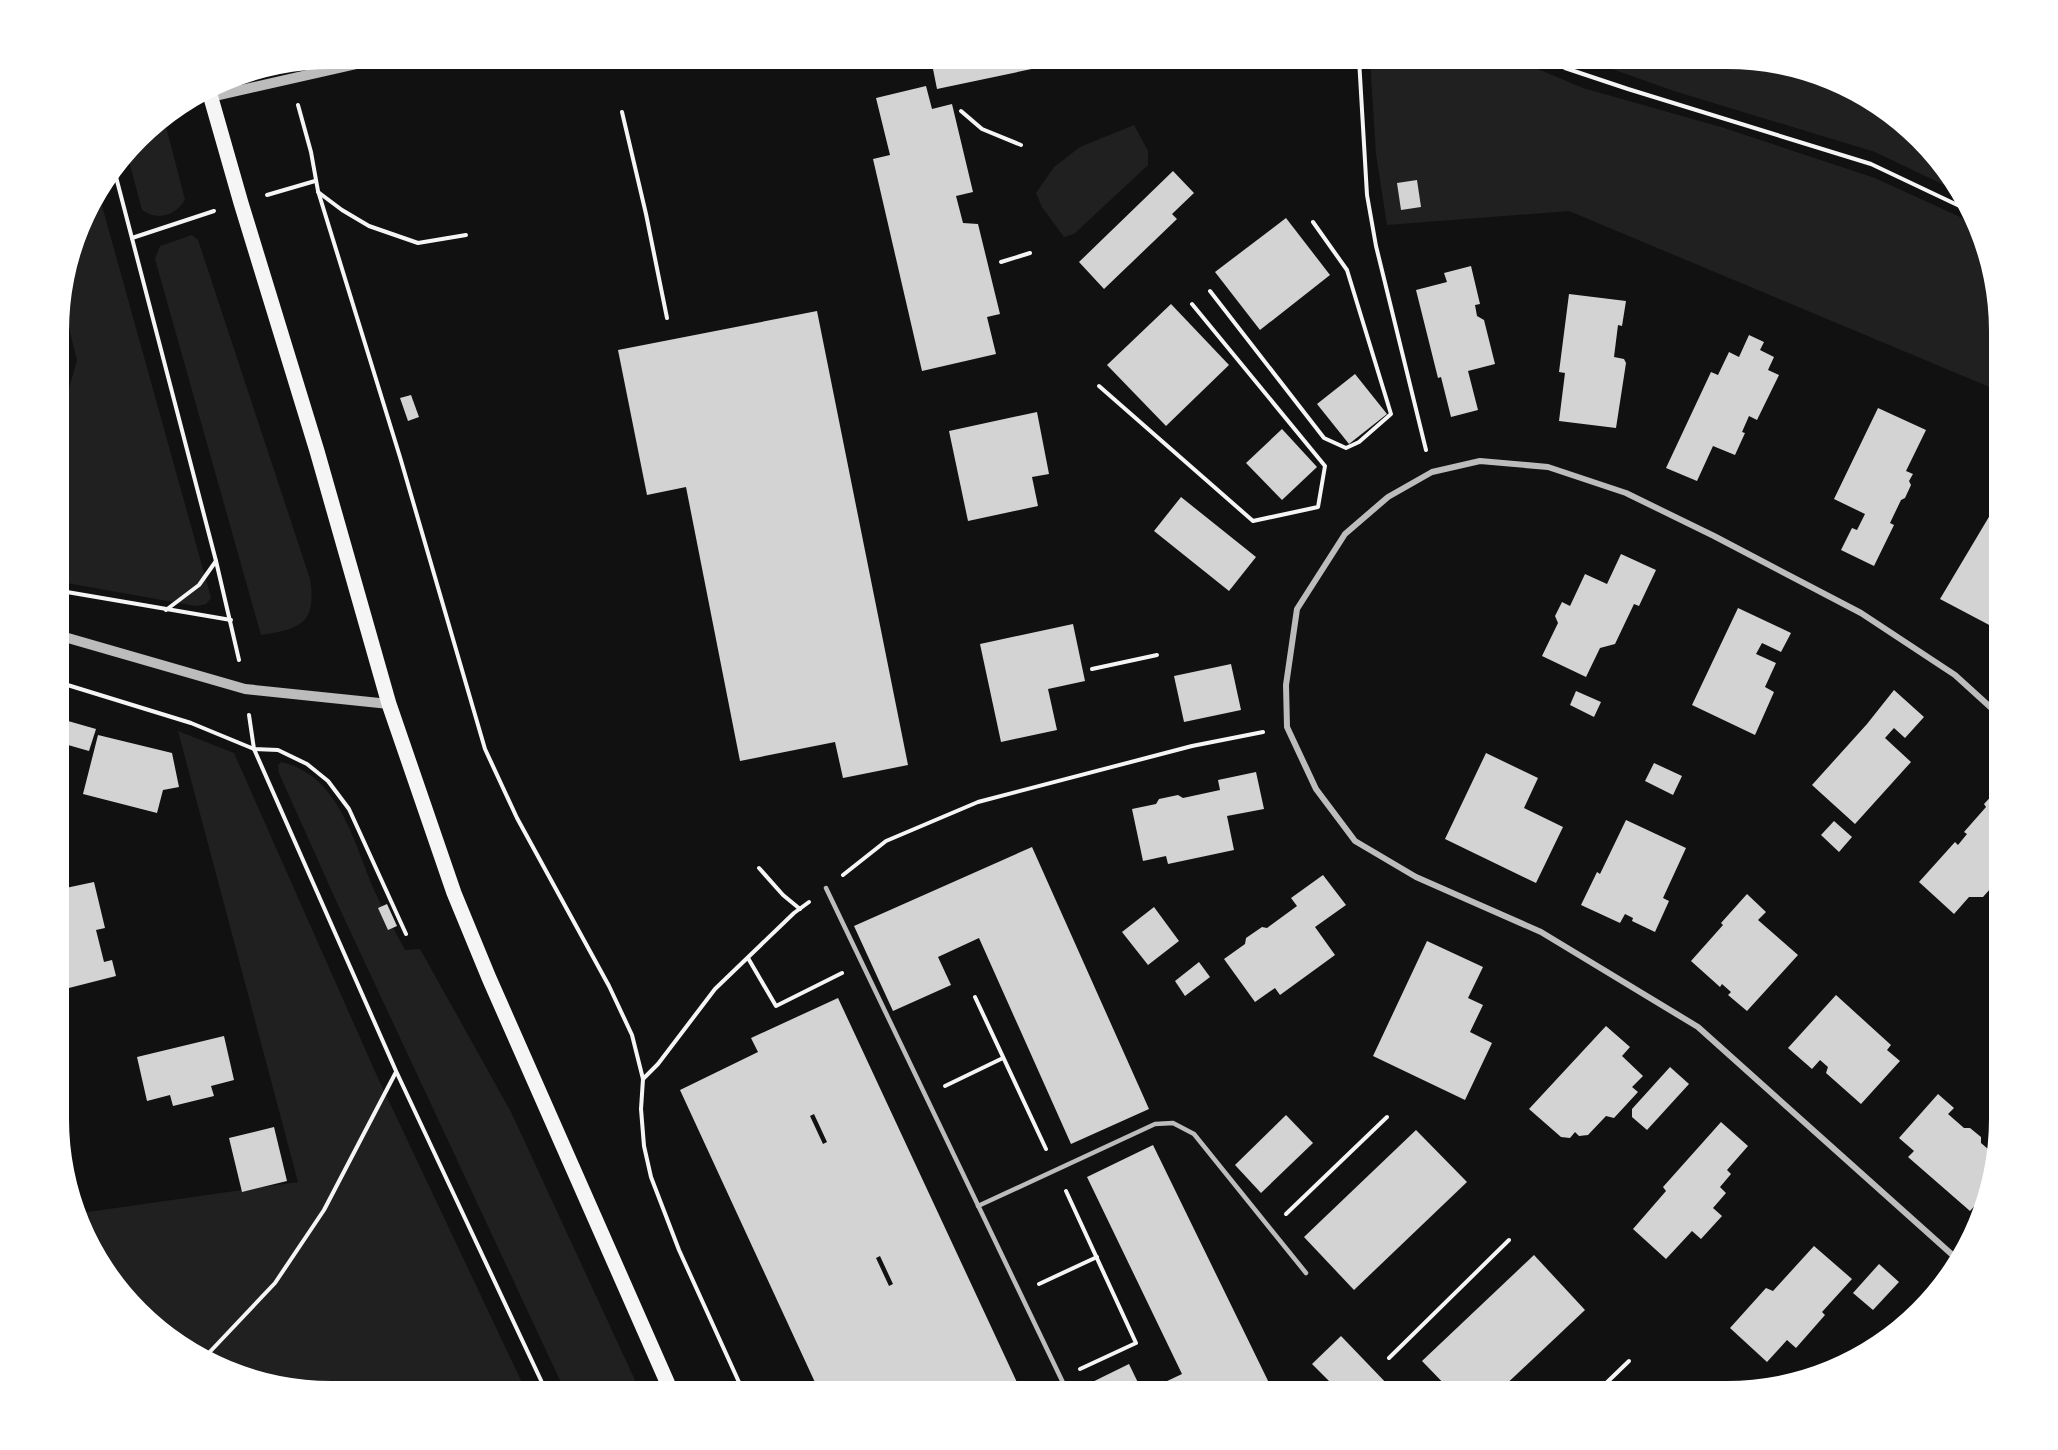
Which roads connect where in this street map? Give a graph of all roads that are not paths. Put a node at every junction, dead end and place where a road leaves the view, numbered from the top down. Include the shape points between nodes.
1 (329, 69) edge
2 (228, 90) edge
3 (211, 98) edge
4 (69, 638) edge
5 (389, 704) junction
6 (1989, 706) edge
7 (826, 888) road end
8 (978, 1206) junction
9 (1951, 1254) edge
10 (1306, 1273) dead end
11 (667, 1381) edge
12 (1062, 1381) edge

1 - 2 street
3 - 5 main road
4 - 5 street via 245,689
5 - 11 main road via 454,893
6 - 9 street via 1955,675 1861,613 1624,492 1548,466 1480,461 1432,472 1388,497 1345,534 1298,609 1286,685 1287,727 1316,789 1355,841 1416,877 1541,932 1698,1027
7 - 8 lane
8 - 10 lane via 1155,1124 1173,1123 1194,1134
8 - 12 lane

